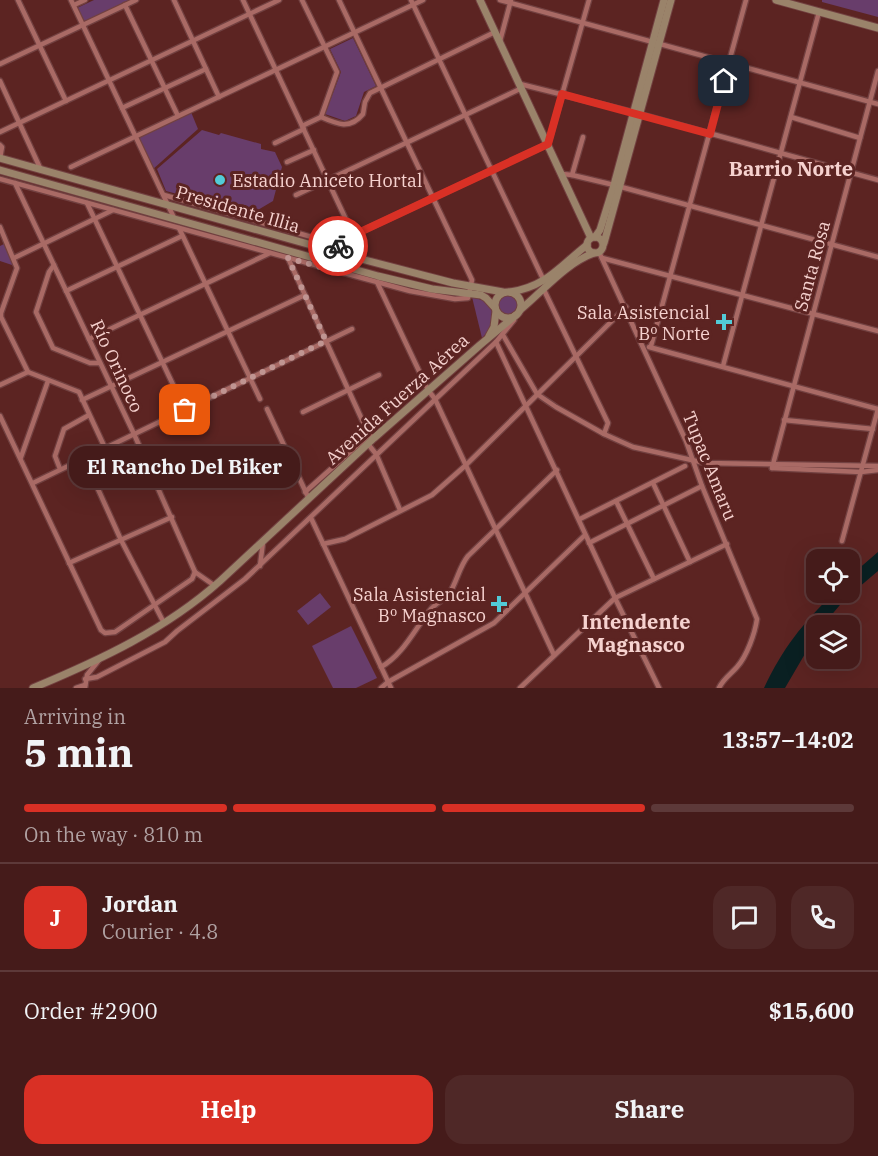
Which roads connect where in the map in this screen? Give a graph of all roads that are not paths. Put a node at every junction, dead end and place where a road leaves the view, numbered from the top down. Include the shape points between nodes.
1 (18, 0) edge
2 (85, 0) edge
3 (136, 0) edge
4 (174, 0) edge
5 (243, 0) edge
6 (279, 0) edge
7 (302, 0) edge
8 (339, 0) edge
9 (423, 0) edge
10 (480, 0) edge
11 (500, 0) edge
12 (589, 0) edge
13 (664, 0) edge
14 (671, 0) edge
15 (746, 0) edge
16 (776, 0) edge
17 (511, 1) edge
18 (412, 2) edge
19 (72, 3) edge
20 (125, 5) junction
21 (819, 12) junction
22 (250, 14) junction
23 (582, 22) junction
24 (83, 25) junction
25 (878, 28) edge
26 (355, 32) junction
27 (495, 32) junction
28 (193, 41) junction
29 (500, 41) junction
30 (655, 44) junction
31 (40, 45) junction
32 (324, 47) junction
33 (439, 59) junction
34 (151, 60) junction
35 (0, 64) edge
36 (729, 64) junction
37 (206, 69) junction
38 (276, 70) junction
39 (878, 71) edge
40 (0, 81) edge
41 (109, 81) junction
42 (800, 83) junction
43 (521, 86) junction
44 (381, 87) junction
45 (164, 88) junction
46 (562, 94) junction
47 (219, 96) junction
48 (66, 101) junction
49 (870, 102) junction
50 (878, 104) edge
51 (122, 108) junction
52 (637, 113) junction
53 (465, 114) junction
54 (178, 116) junction
55 (321, 117) junction
56 (791, 117) junction
57 (20, 123) junction
58 (303, 127) junction
59 (0, 132) edge
60 (710, 134) junction
61 (135, 136) junction
62 (583, 137) dead end
63 (860, 138) junction
64 (407, 142) junction
65 (275, 143) dead end
66 (548, 144) junction
67 (0, 145) edge
68 (314, 150) junction
69 (781, 153) junction
70 (0, 158) edge
71 (287, 162) dead end
72 (71, 167) dead end
73 (0, 170) edge
74 (41, 170) junction
75 (492, 170) junction
76 (851, 172) junction
77 (562, 174) junction
78 (572, 174) junction
79 (0, 179) edge
80 (328, 180) junction
81 (878, 180) edge
82 (15, 183) junction
83 (617, 186) junction
84 (164, 195) junction
85 (296, 195) dead end
86 (433, 198) junction
87 (87, 203) junction
88 (168, 205) junction
89 (690, 206) junction
90 (113, 210) junction
91 (95, 219) junction
92 (174, 219) junction
93 (247, 224) junction
94 (761, 225) junction
95 (0, 227) edge
96 (179, 228) junction
97 (354, 235) junction
98 (182, 236) junction
99 (593, 237) junction
100 (6, 240) junction
101 (0, 243) edge
102 (604, 243) junction
103 (44, 244) junction
104 (339, 244) junction
105 (831, 244) junction
106 (587, 245) junction
107 (361, 251) junction
108 (336, 252) junction
109 (270, 253) junction
110 (598, 254) junction
111 (878, 257) edge
112 (14, 258) junction
113 (288, 258) junction
114 (365, 260) junction
115 (54, 265) junction
116 (332, 266) junction
117 (117, 267) junction
118 (671, 275) junction
119 (544, 281) junction
120 (377, 282) junction
121 (205, 284) junction
122 (471, 290) junction
123 (544, 290) junction
124 (66, 291) junction
125 (0, 292) edge
126 (507, 292) junction
127 (7, 295) junction
128 (305, 295) junction
129 (742, 295) junction
130 (626, 307) junction
131 (496, 309) junction
132 (518, 313) junction
133 (813, 314) junction
134 (140, 315) junction
135 (0, 318) edge
136 (352, 329) dead end
137 (228, 331) junction
138 (878, 331) edge
139 (503, 335) junction
140 (488, 338) junction
141 (89, 339) junction
142 (326, 341) junction
143 (496, 342) junction
144 (651, 346) junction
145 (645, 349) junction
146 (577, 357) junction
147 (162, 362) junction
148 (100, 363) junction
149 (723, 366) junction
150 (28, 372) junction
151 (379, 375) dead end
152 (249, 378) junction
153 (48, 381) junction
154 (794, 385) junction
155 (0, 386) edge
156 (111, 387) junction
157 (349, 390) junction
158 (428, 390) junction
159 (537, 394) junction
160 (260, 399) dead end
161 (435, 399) junction
162 (82, 400) junction
163 (527, 405) junction
164 (267, 409) dead end
165 (878, 409) edge
166 (185, 410) junction
167 (303, 412) dead end
168 (0, 416) edge
169 (89, 416) junction
170 (784, 420) junction
171 (873, 429) junction
172 (134, 434) junction
173 (604, 434) junction
174 (372, 436) junction
175 (368, 444) junction
176 (105, 448) junction
177 (376, 454) junction
178 (21, 458) junction
179 (84, 458) junction
180 (693, 461) junction
181 (466, 465) junction
182 (685, 466) dead end
183 (772, 466) junction
184 (878, 468) edge
185 (60, 469) junction
186 (861, 469) junction
187 (556, 470) junction
188 (33, 483) junction
189 (652, 483) junction
190 (702, 486) junction
191 (305, 492) junction
192 (311, 497) junction
193 (616, 501) junction
194 (663, 506) junction
195 (321, 507) junction
196 (400, 510) junction
197 (172, 517) junction
198 (311, 518) junction
199 (580, 519) junction
200 (627, 523) junction
201 (495, 530) junction
202 (585, 535) junction
203 (122, 540) junction
204 (842, 541) dead end
205 (263, 542) junction
206 (589, 543) junction
207 (322, 544) junction
208 (727, 544) junction
209 (690, 562) junction
210 (69, 563) junction
211 (260, 567) junction
212 (195, 573) junction
213 (654, 579) junction
214 (215, 586) junction
215 (525, 593) junction
216 (615, 598) junction
217 (154, 605) junction
218 (164, 624) junction
219 (554, 655) junction
220 (101, 658) junction
221 (381, 667) junction
222 (388, 682) junction
223 (85, 684) edge
224 (33, 688) edge
225 (76, 688) edge
226 (381, 688) edge
227 (391, 688) edge
228 (519, 688) edge
229 (658, 688) edge
230 (719, 688) edge

1 - 31 street
2 - 19 street
3 - 20 street
4 - 28 street
5 - 22 street
6 - 22 street
7 - 32 street
8 - 26 street
9 - 18 street
10 - 27 main road
11 - 17 street
12 - 23 street
13 - 30 main road
14 - 30 main road
15 - 36 street
16 - 21 main road
17 - 23 street
17 - 29 street
18 - 26 street
18 - 33 street
19 - 24 street
20 - 24 street
20 - 34 street
21 - 25 main road
21 - 42 street
22 - 28 street
22 - 38 street
23 - 30 street
23 - 46 street
24 - 31 street
24 - 41 street
26 - 32 street
26 - 44 street
27 - 29 main road
27 - 33 street
28 - 34 street
28 - 37 street
29 - 43 main road
30 - 36 street
30 - 52 main road
31 - 35 street
31 - 48 street
32 - 38 street
32 - 55 street via 336,76
33 - 44 street
33 - 53 street
34 - 41 street
34 - 45 street
36 - 42 street
36 - 60 street
37 - 45 street
37 - 47 street
38 - 47 street
38 - 58 street
39 - 49 street, Santa Rosa
40 - 57 street
41 - 48 street
41 - 51 street
42 - 49 street
42 - 56 street
43 - 46 street
43 - 53 street
43 - 66 main road
44 - 55 street via 367,96 363,114 352,123 340,125
44 - 64 street
45 - 51 street
45 - 54 street
46 - 52 street
46 - 66 street
47 - 54 street
48 - 57 street
49 - 50 street
49 - 63 street, Santa Rosa
51 - 61 street
52 - 60 street
52 - 83 main road
53 - 64 street
53 - 75 street
54 - 61 street
55 - 58 street
56 - 63 street
56 - 69 street
57 - 59 street
57 - 74 street
58 - 65 street
58 - 68 street
60 - 69 street
60 - 89 street
61 - 72 street
61 - 84 street
62 - 78 street
63 - 76 street, Santa Rosa
64 - 80 street
64 - 86 street
66 - 75 street
66 - 77 main road
67 - 70 street
68 - 71 street
68 - 80 street
69 - 76 street
69 - 94 street
70 - 74 main road, Presidente Illia
73 - 92 main road, Presidente Illia
74 - 88 main road, Presidente Illia
75 - 86 street
75 - 119 street
76 - 81 street
76 - 105 street, Santa Rosa
77 - 78 street
77 - 99 main road
78 - 83 street
79 - 82 street
80 - 85 street
80 - 97 street
82 - 87 street
82 - 103 street, Río Orinoco
83 - 89 street
83 - 99 main road via 600,230
83 - 102 main road
84 - 88 street
84 - 93 street
86 - 97 street
86 - 122 street via 472,280
87 - 90 street
87 - 91 street
88 - 92 street
88 - 93 main road, Presidente Illia
89 - 94 street
89 - 118 street
90 - 91 street
90 - 96 street
91 - 103 street
91 - 117 street
92 - 96 street
92 - 116 main road, Presidente Illia
93 - 104 street
93 - 108 main road, Presidente Illia
94 - 105 street
94 - 129 street
95 - 100 street
96 - 98 street
96 - 109 street
97 - 104 street
97 - 107 street
98 - 117 street
98 - 121 street
99 - 102 main road
99 - 106 main road
100 - 101 street
100 - 112 street
102 - 110 main road
103 - 112 street
103 - 115 street, Río Orinoco
104 - 107 street
104 - 108 street
105 - 111 street
105 - 133 street, Santa Rosa
106 - 110 main road
106 - 119 main road
107 - 114 street
108 - 114 main road, Presidente Illia
108 - 116 street
109 - 113 street
109 - 121 street
110 - 118 street
110 - 123 main road, Avenida Fuerza Aérea via 573,265
110 - 130 street, Tupac Amaru
112 - 127 street via 17,268
113 - 116 street
113 - 128 street
114 - 122 main road, Presidente Illia
115 - 124 street, Río Orinoco
115 - 148 street via 36,312 53,348 90,363
116 - 120 street
116 - 122 main road, Presidente Illia via 432,289
117 - 124 street
117 - 134 street
118 - 129 street
118 - 144 street
119 - 126 main road
120 - 122 street via 455,299 468,298
120 - 158 street
121 - 134 street
121 - 137 street
122 - 126 main road, Presidente Illia
122 - 131 main road, Presidente Illia
123 - 132 main road, Avenida Fuerza Aérea
123 - 146 street
124 - 141 street, Río Orinoco
125 - 127 street
126 - 131 main road via 495,300
126 - 132 main road via 520,298
127 - 135 street
128 - 137 street
128 - 142 street
129 - 133 street
129 - 149 street
130 - 145 street, Tupac Amaru
130 - 146 street
131 - 132 main road via 505,318
131 - 140 main road
132 - 139 street
132 - 140 main road, Avenida Fuerza Aérea
133 - 138 street
133 - 154 street, Santa Rosa
134 - 141 street
134 - 147 street
135 - 150 street
136 - 142 street
137 - 147 street
137 - 152 street
139 - 143 street
139 - 159 street
140 - 158 main road, Avenida Fuerza Aérea
141 - 148 street, Río Orinoco
142 - 152 street
142 - 157 street
143 - 161 street
143 - 163 street
144 - 145 street
144 - 149 street
145 - 180 street, Tupac Amaru
146 - 159 street
146 - 173 street via 608,423
147 - 156 street
147 - 166 street
148 - 156 street, Río Orinoco
149 - 154 street
150 - 153 street
150 - 155 street
151 - 157 street
152 - 160 street
152 - 166 street
153 - 162 street via 79,392
153 - 178 street
154 - 165 street
154 - 170 street, Santa Rosa
156 - 162 street
156 - 172 street, Río Orinoco
157 - 167 street
157 - 174 street
158 - 161 street
158 - 174 main road, Avenida Fuerza Aérea
159 - 163 street
159 - 173 street
161 - 177 street
161 - 181 street
162 - 169 street
163 - 181 street
163 - 187 street
164 - 191 street
165 - 171 street
166 - 172 street
168 - 178 street
169 - 176 street
169 - 185 street via 64,429 55,456
170 - 171 street
170 - 183 street, Santa Rosa
171 - 186 street
172 - 176 street
172 - 197 street, Río Orinoco
173 - 180 street via 642,450
174 - 175 main road, Avenida Fuerza Aérea
174 - 191 street
175 - 177 street
175 - 192 main road, Avenida Fuerza Aérea
176 - 179 street
177 - 195 street
177 - 196 street
178 - 188 street
179 - 185 street
179 - 203 street
180 - 183 street
180 - 190 street, Tupac Amaru
181 - 196 street via 432,495
181 - 201 street
182 - 189 street
183 - 186 street
184 - 186 street
185 - 188 street
186 - 204 street
187 - 199 street
187 - 201 street
188 - 210 street
189 - 193 street
189 - 194 street
190 - 194 street
190 - 208 street, Tupac Amaru
191 - 192 street
192 - 195 street
192 - 205 main road, Avenida Fuerza Aérea
193 - 199 street
193 - 200 street
194 - 200 street
194 - 209 street
195 - 198 street
196 - 207 street via 345,539
197 - 203 street
197 - 212 street, Río Orinoco
198 - 207 street
198 - 211 street
199 - 202 street
200 - 206 street
200 - 213 street
201 - 215 street
201 - 221 street via 463,562 450,593 431,609 390,662
202 - 206 street
202 - 215 street
203 - 210 street
203 - 217 street
205 - 211 street
205 - 214 main road, Avenida Fuerza Aérea
206 - 216 street
207 - 221 street
208 - 209 street
208 - 230 street, Tupac Amaru via 757,619 741,663
209 - 213 street
210 - 217 street via 105,633 115,632
211 - 223 street via 165,642
212 - 214 street
212 - 217 street
213 - 216 street
214 - 218 main road, Avenida Fuerza Aérea
215 - 219 street
215 - 222 street via 489,626
216 - 219 street
216 - 229 street
217 - 218 street
218 - 220 main road, Avenida Fuerza Aérea
219 - 228 street
220 - 223 street
220 - 224 main road, Avenida Fuerza Aérea
221 - 222 street
222 - 226 street
222 - 227 street
223 - 225 street

